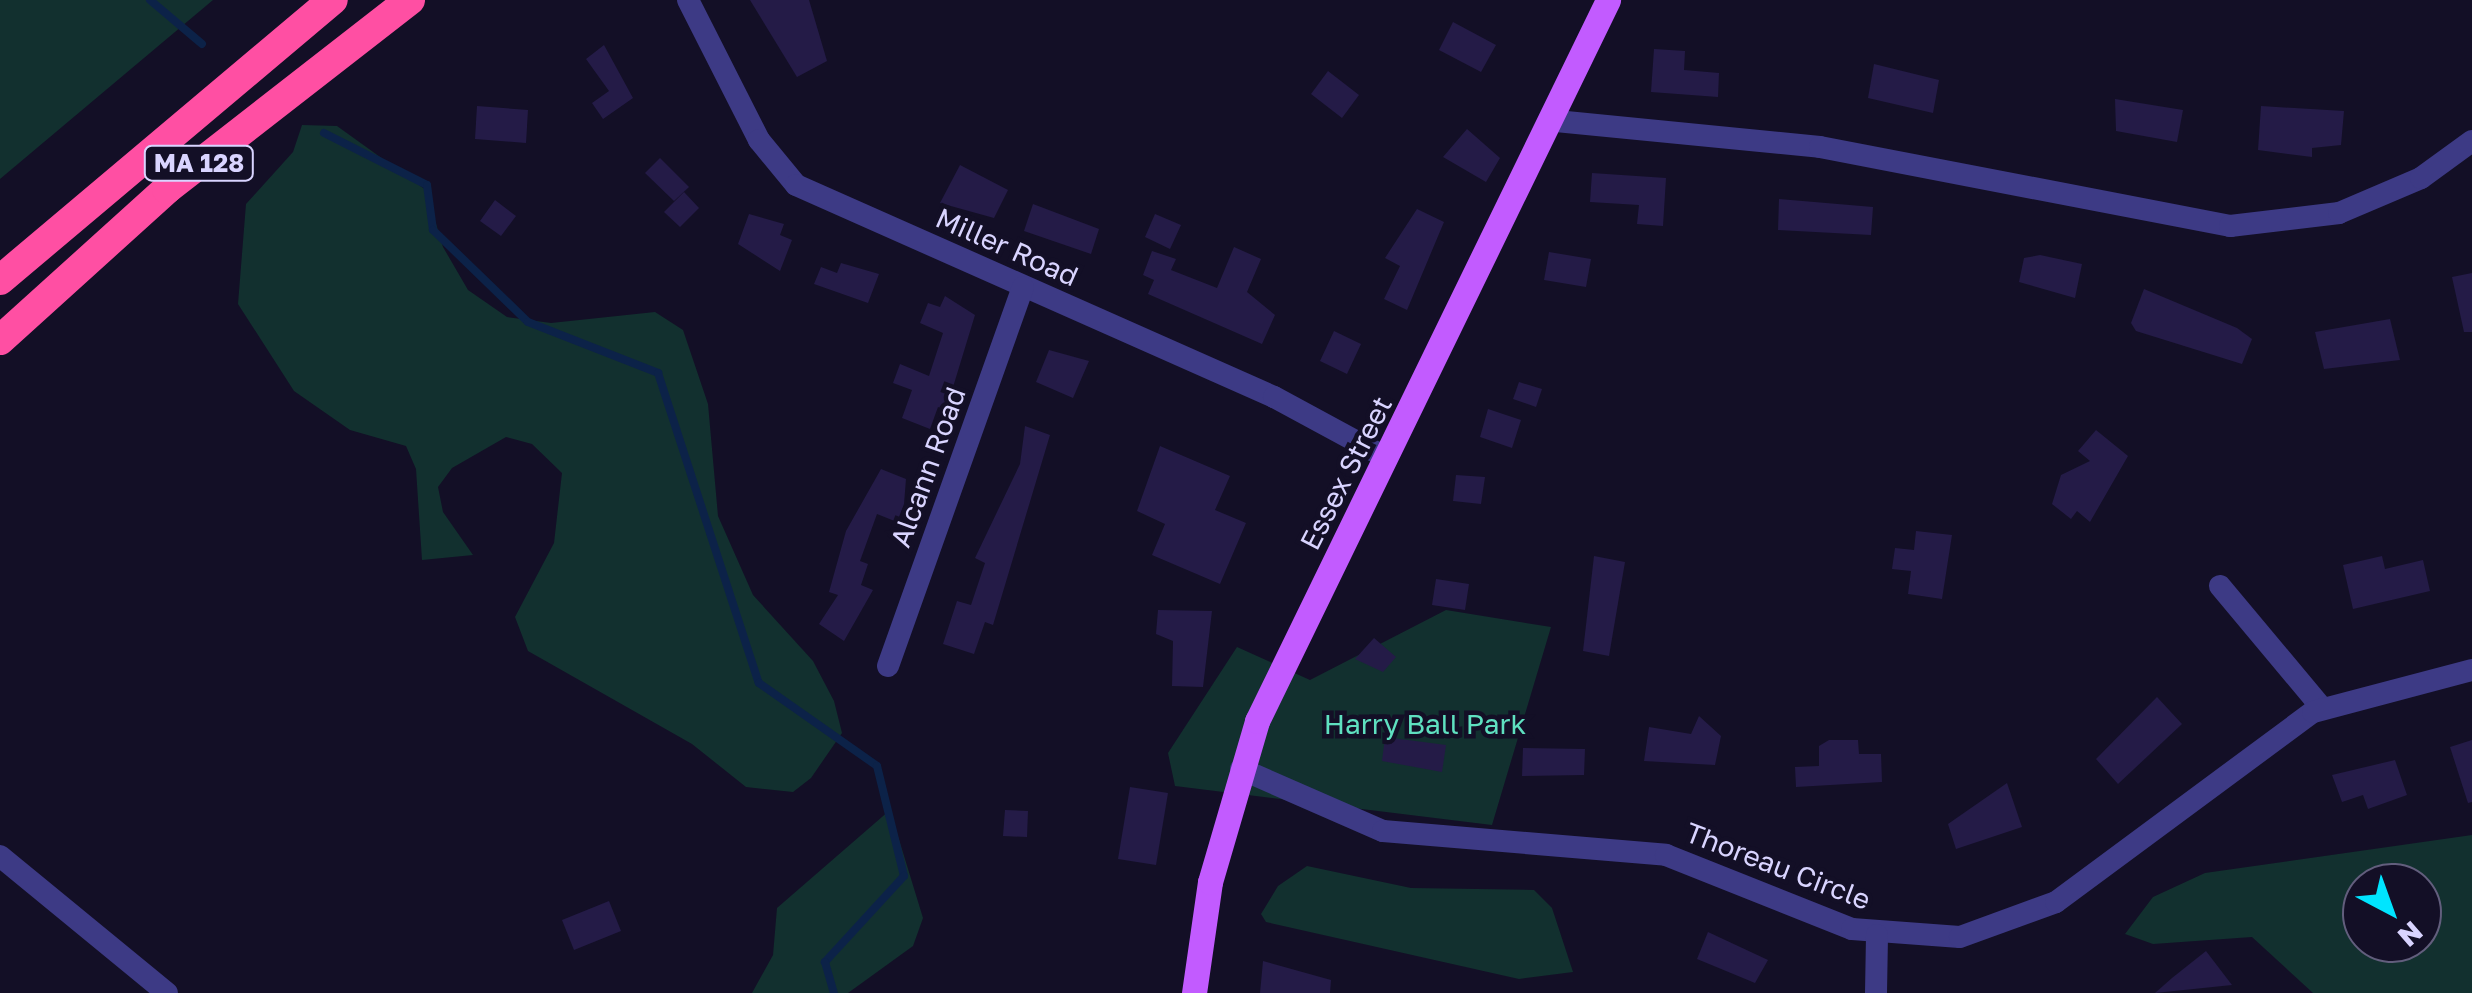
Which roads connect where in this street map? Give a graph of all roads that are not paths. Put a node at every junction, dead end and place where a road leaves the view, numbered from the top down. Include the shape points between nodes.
1 (334, 0) edge
2 (410, 0) edge
3 (688, 0) edge
4 (1608, 0) edge
5 (1556, 121) junction
6 (2472, 141) edge
7 (0, 280) edge
8 (1023, 286) junction
9 (0, 340) edge
10 (1387, 458) junction
11 (2220, 586) dead end
12 (888, 666) dead end
13 (2472, 670) edge
14 (2322, 708) junction
15 (1241, 769) junction
16 (0, 856) edge
17 (1878, 935) junction
18 (168, 993) edge
19 (1194, 993) edge
20 (1876, 993) edge

1 - 7 highway, MA 128
2 - 9 highway, MA 128 via 166,190
3 - 8 street, Miller Road via 759,140 796,185
4 - 5 main road, Essex Street
5 - 6 street via 1820,148 2230,226 2339,214 2421,178
5 - 10 main road, Essex Street
8 - 10 street, Miller Road
8 - 12 street, Alcann Road
10 - 15 main road, Essex Street
11 - 14 street
13 - 14 street, Thoreau Circle
14 - 17 street, Thoreau Circle via 2040,911 1960,936
15 - 17 street, Thoreau Circle via 1383,831 1666,856
15 - 19 main road, Essex Street
16 - 18 street
17 - 20 street

